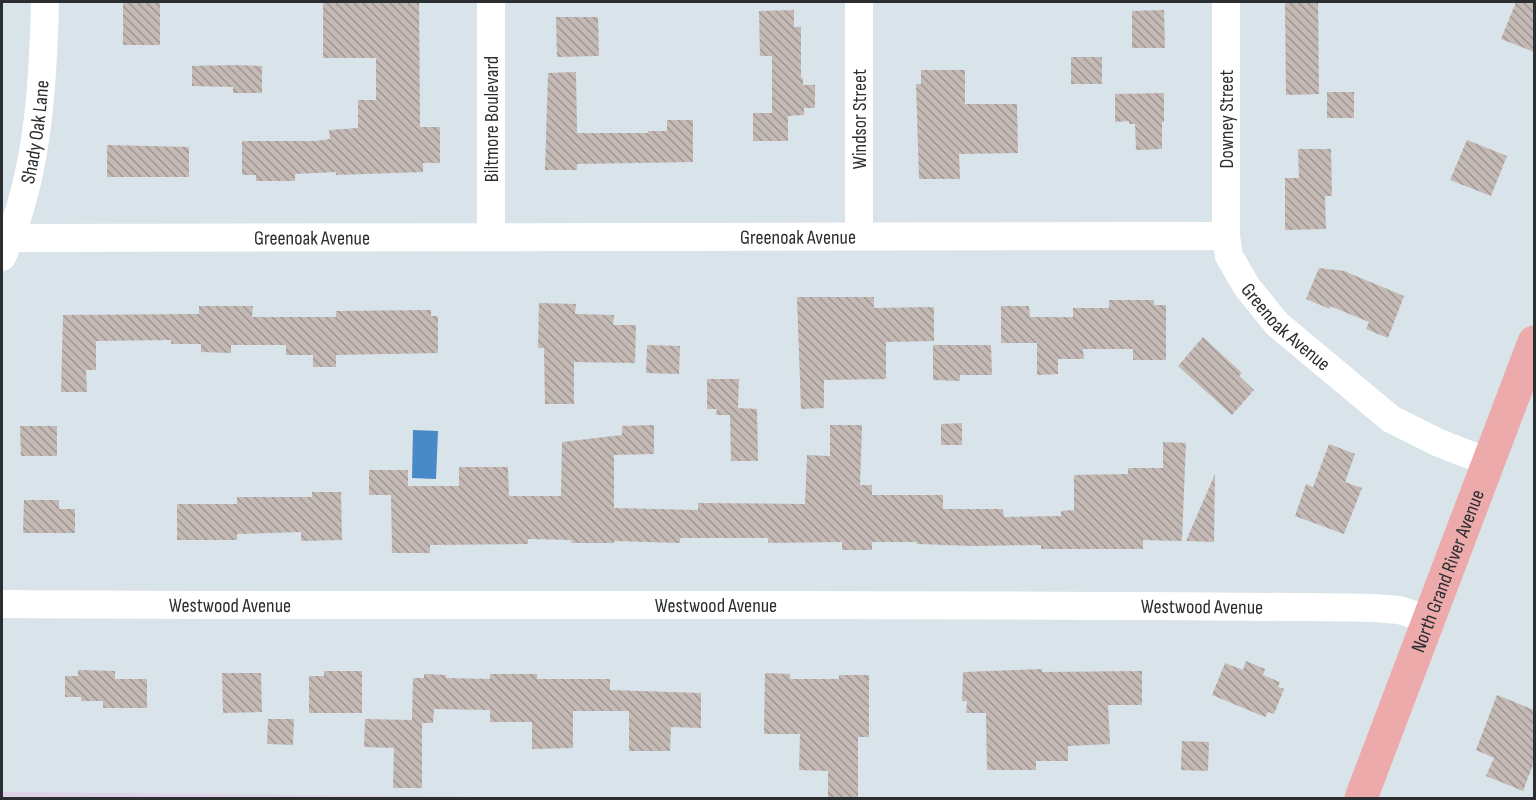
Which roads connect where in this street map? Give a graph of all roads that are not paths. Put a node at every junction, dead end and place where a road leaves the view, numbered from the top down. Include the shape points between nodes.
1 (45, 2) edge
2 (491, 2) edge
3 (859, 2) edge
4 (1226, 2) edge
5 (859, 236) junction
6 (1226, 236) junction
7 (491, 237) junction
8 (6, 248) edge
9 (1534, 342) edge
10 (1488, 462) junction
11 (2, 604) edge
12 (1428, 619) junction
13 (1361, 798) edge

1 - 8 street, Shady Oak Lane via 39,106 28,178
2 - 7 street, Biltmore Boulevard
3 - 5 street, Windsor Street
4 - 6 street, Downey Street
5 - 6 street, Greenoak Avenue
5 - 7 street, Greenoak Avenue
6 - 10 street, Greenoak Avenue via 1229,256 1246,287 1277,324 1390,419
7 - 8 street, Greenoak Avenue
9 - 10 main road, North Grand River Avenue
10 - 12 main road, North Grand River Avenue
11 - 12 street, Westwood Avenue via 1219,606 1374,608 1399,610
12 - 13 main road, North Grand River Avenue

